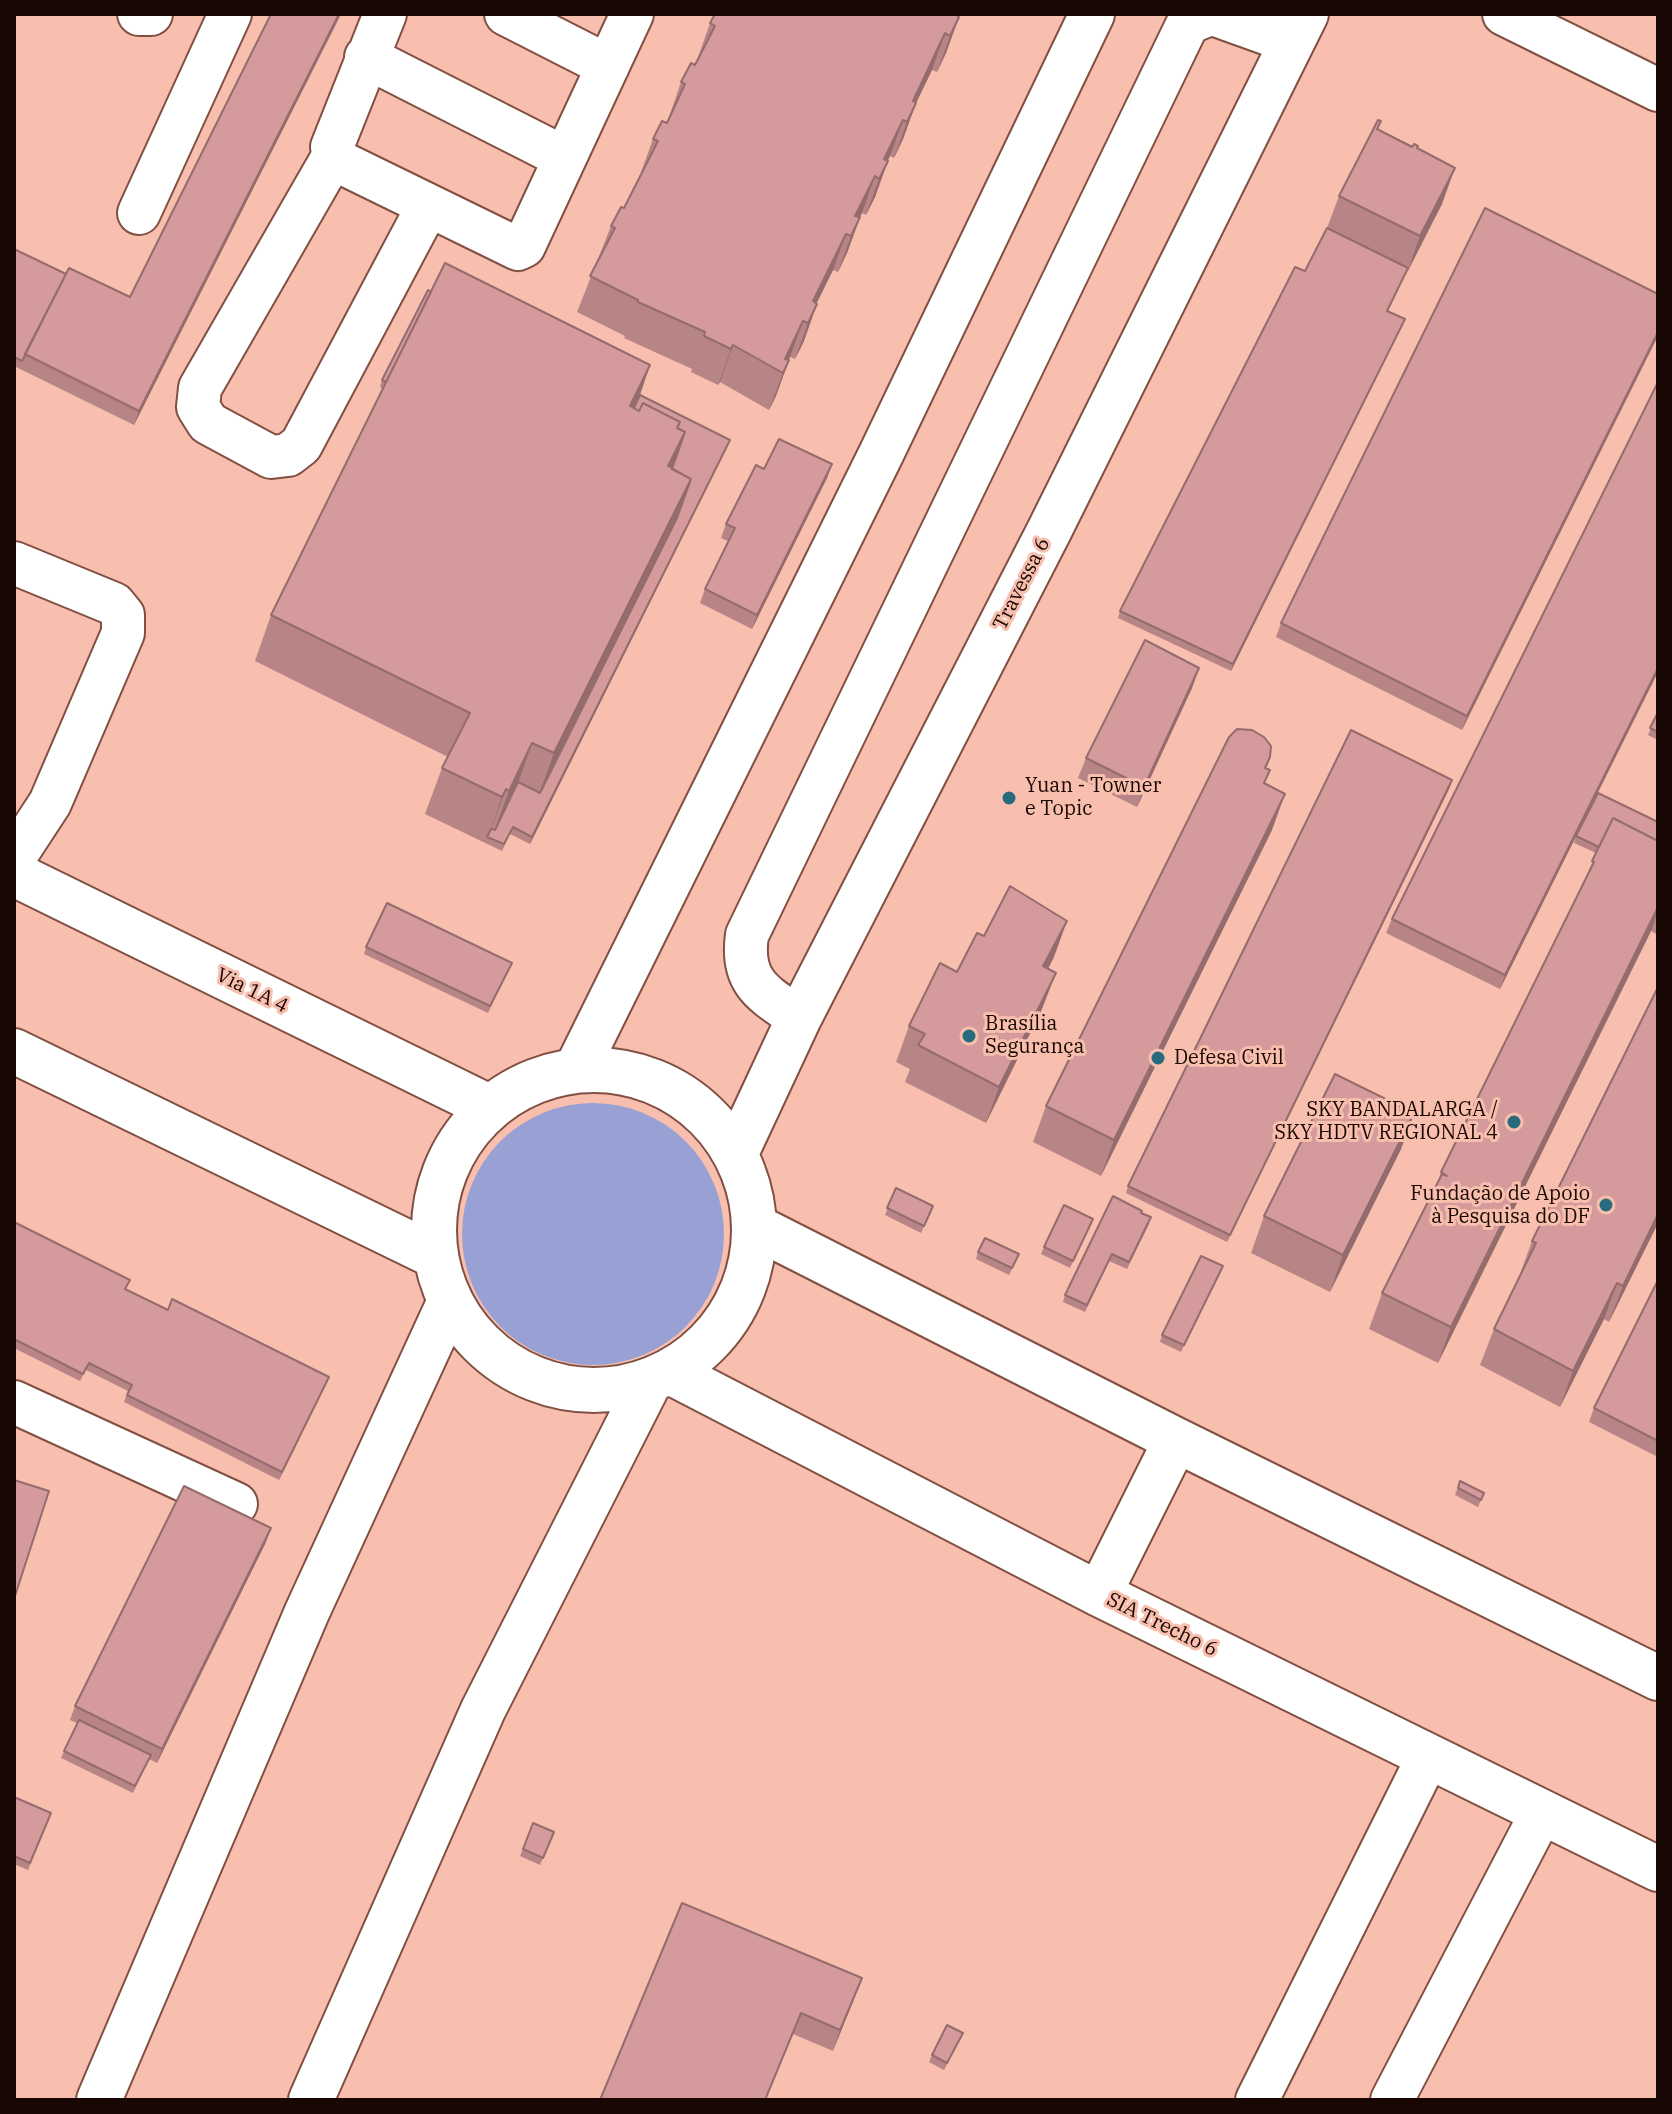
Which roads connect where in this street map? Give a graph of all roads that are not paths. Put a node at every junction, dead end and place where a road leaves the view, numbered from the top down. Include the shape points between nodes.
1 (139, 14) edge
2 (151, 14) edge
3 (230, 14) edge
4 (385, 14) edge
5 (506, 14) edge
6 (632, 14) edge
7 (1092, 14) edge
8 (1212, 14) edge
9 (1514, 16) edge
10 (1299, 28) edge
11 (366, 57) junction
12 (608, 66) junction
13 (1658, 90) edge
14 (334, 155) junction
15 (565, 158) junction
16 (428, 206) junction
17 (139, 213) dead end
18 (14, 563) edge
19 (14, 858) edge
20 (14, 874) edge
21 (799, 1018) junction
22 (14, 1051) edge
23 (576, 1070) junction
24 (489, 1107) junction
25 (736, 1153) junction
26 (756, 1227) junction
27 (435, 1256) junction
28 (449, 1303) junction
29 (660, 1377) junction
30 (14, 1402) edge
31 (1176, 1440) junction
32 (236, 1504) dead end
33 (1099, 1594) junction
34 (1658, 1678) edge
35 (1428, 1757) junction
36 (1542, 1812) junction
37 (1658, 1869) edge
38 (99, 2100) edge
39 (311, 2100) edge
40 (1257, 2100) edge
41 (1392, 2100) edge

1 - 2 street
3 - 17 street
4 - 11 street
5 - 12 street
6 - 12 street
7 - 23 main road
8 - 10 street
8 - 21 street via 1188,23 747,935 749,975 765,995
9 - 13 street
10 - 21 main road, Travessa 6
11 - 14 street via 332,147
11 - 15 street
12 - 15 street
14 - 16 street
14 - 16 street via 200,388 198,407 208,423 271,457 288,455 301,445
15 - 16 street via 518,249
18 - 19 street via 114,604 123,615 123,633 50,803
20 - 24 main road, Via 1A 4
21 - 25 main road, Travessa 6
22 - 27 main road
23 - 24 main road via 530,1082
23 - 25 main road via 623,1072 669,1087 708,1116
24 - 27 main road via 454,1149 435,1201
25 - 26 main road via 750,1189
26 - 29 main road via 750,1271 734,1311 706,1346
26 - 31 main road
27 - 28 main road
28 - 29 main road via 485,1349 535,1380 592,1391
28 - 38 main road via 307,1612
29 - 33 main road, SIA Trecho 6
29 - 39 main road via 483,1710
30 - 32 street
31 - 33 main road
31 - 34 main road
33 - 35 main road, SIA Trecho 6
35 - 36 main road, SIA Trecho 6
35 - 40 street
36 - 37 main road, SIA Trecho 6
36 - 41 street

